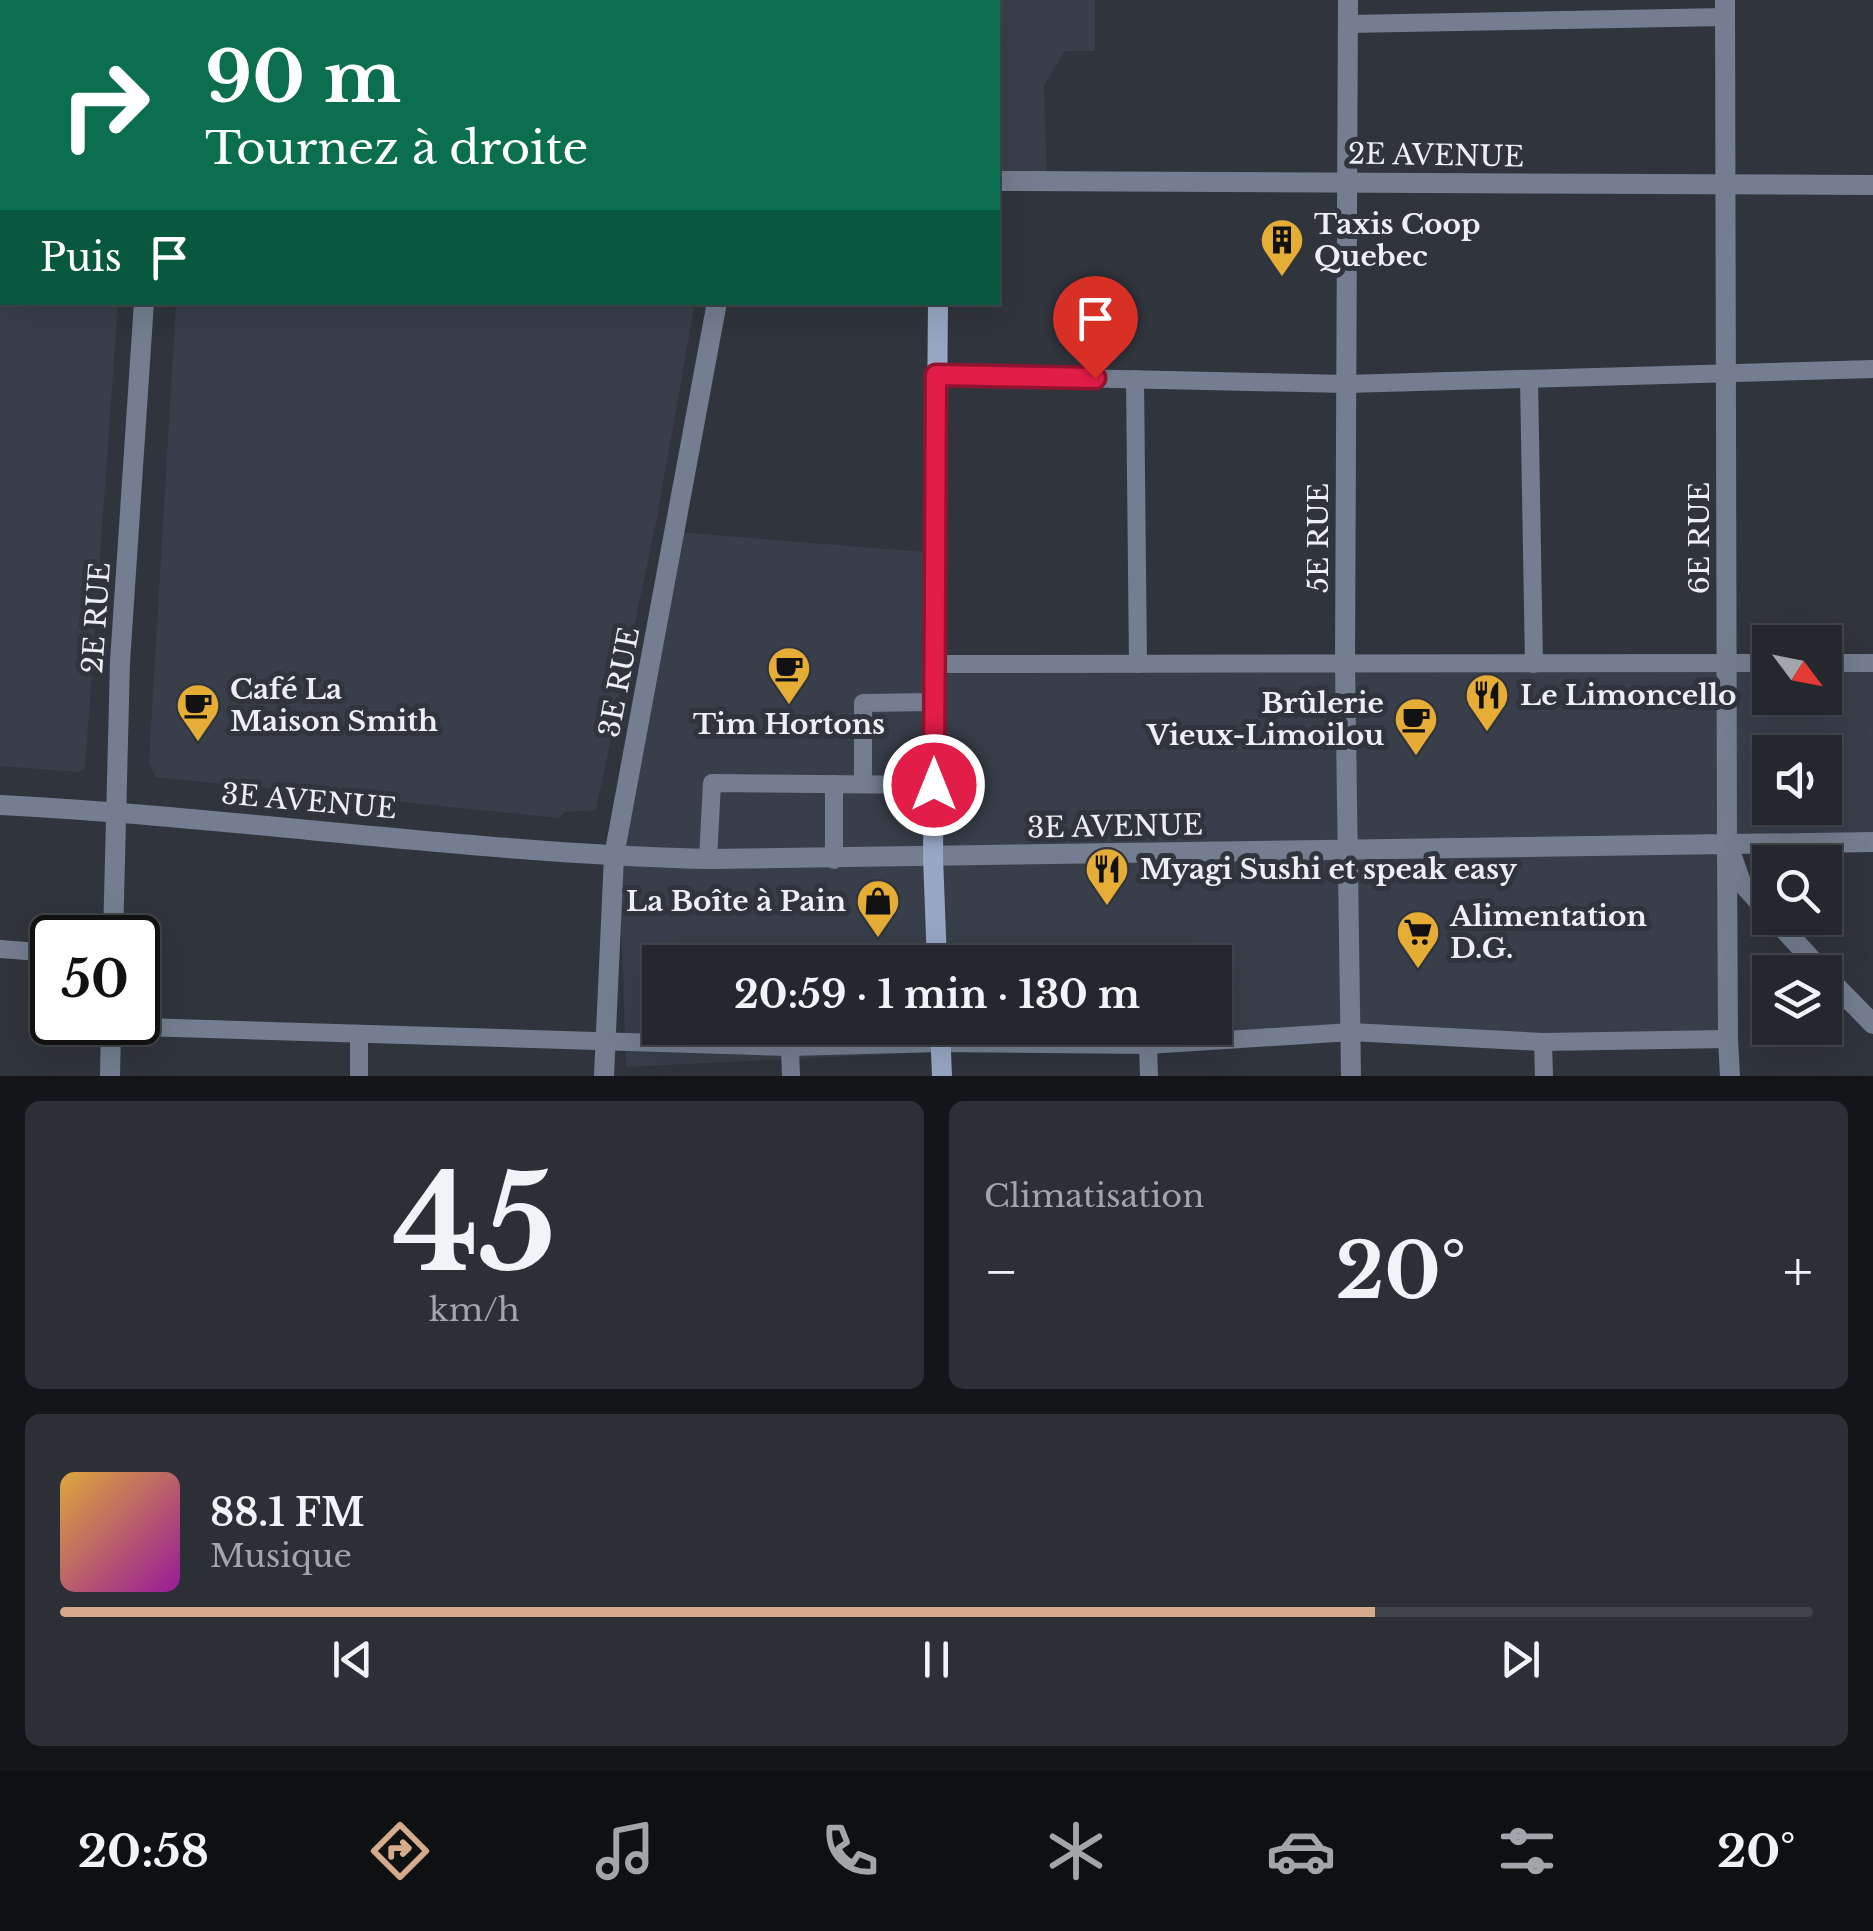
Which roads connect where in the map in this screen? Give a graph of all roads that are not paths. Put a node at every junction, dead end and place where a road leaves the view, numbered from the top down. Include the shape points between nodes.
1 (1348, 0) edge
2 (1725, 8) edge
3 (1348, 24) junction
4 (1000, 181) edge
5 (1346, 181) junction
6 (1873, 185) edge
7 (1724, 186) junction
8 (144, 305) edge
9 (717, 305) edge
10 (938, 305) edge
11 (1873, 369) edge
12 (1726, 372) junction
13 (936, 375) junction
14 (1529, 378) junction
15 (1135, 379) junction
16 (1346, 384) junction
17 (1727, 663) junction
18 (1752, 663) edge
19 (1842, 663) edge
20 (1873, 663) edge
21 (934, 664) junction
22 (1138, 664) junction
23 (1345, 664) junction
24 (1534, 664) junction
25 (934, 702) junction
26 (834, 784) junction
27 (863, 784) junction
28 (934, 785) junction
29 (0, 804) edge
30 (114, 810) junction
31 (1726, 842) junction
32 (1873, 842) edge
33 (1347, 850) junction
34 (614, 856) junction
35 (933, 858) junction
36 (708, 859) junction
37 (834, 860) junction
38 (113, 915) edge
39 (936, 945) edge
40 (0, 949) edge
41 (30, 951) edge
42 (1807, 955) edge
43 (1842, 992) edge
44 (1873, 1024) edge
45 (160, 1026) edge
46 (1351, 1032) junction
47 (360, 1034) junction
48 (1728, 1039) junction
49 (606, 1040) junction
50 (1232, 1040) edge
51 (1543, 1042) junction
52 (111, 1045) edge
53 (815, 1045) edge
54 (940, 1045) edge
55 (1148, 1045) edge
56 (790, 1047) junction
57 (110, 1076) edge
58 (359, 1076) edge
59 (604, 1076) edge
60 (791, 1076) edge
61 (942, 1076) edge
62 (1149, 1076) edge
63 (1352, 1076) edge
64 (1544, 1076) edge
65 (1730, 1076) edge

1 - 3 street, 5E RUE
2 - 3 lane
2 - 7 street, 6E RUE
3 - 5 street, 5E RUE
4 - 5 street, 2E AVENUE
5 - 7 street, 2E AVENUE
5 - 16 street, 5E RUE
6 - 7 street, 2E AVENUE
7 - 12 street, 6E RUE
8 - 30 street, 2E RUE
9 - 34 street, 3E RUE
10 - 13 main road
11 - 12 lane
12 - 14 lane
12 - 17 street, 6E RUE
13 - 15 lane
13 - 21 main road
14 - 16 lane
14 - 24 lane
15 - 16 lane
15 - 22 lane
16 - 23 street, 5E RUE
17 - 18 lane
17 - 24 lane
17 - 31 street, 6E RUE
19 - 20 lane
21 - 22 lane
21 - 25 main road
22 - 23 lane
23 - 24 lane
23 - 33 street, 5E RUE
25 - 27 lane via 863,703
25 - 28 main road
26 - 27 lane
26 - 36 lane via 712,783
26 - 37 lane
27 - 28 lane
28 - 35 main road
29 - 30 street, 3E AVENUE
30 - 34 street, 3E AVENUE
30 - 38 street, 2E RUE
31 - 32 street, 3E AVENUE
31 - 33 street, 3E AVENUE
31 - 42 street via 1741,882
31 - 48 street, 6E RUE
33 - 35 street, 3E AVENUE
33 - 46 street, 5E RUE
34 - 36 street, 3E AVENUE
34 - 49 street, 3E RUE
35 - 37 street, 3E AVENUE
35 - 39 main road
36 - 37 street, 3E AVENUE
40 - 41 lane
43 - 44 street
45 - 47 lane
46 - 50 lane
46 - 51 lane
46 - 63 street, 5E RUE
47 - 49 lane
47 - 58 lane
48 - 51 lane
48 - 65 street, 6E RUE
49 - 56 lane
49 - 59 street, 3E RUE
51 - 64 lane
52 - 57 street
53 - 56 lane
54 - 61 main road
55 - 62 lane
56 - 60 lane

